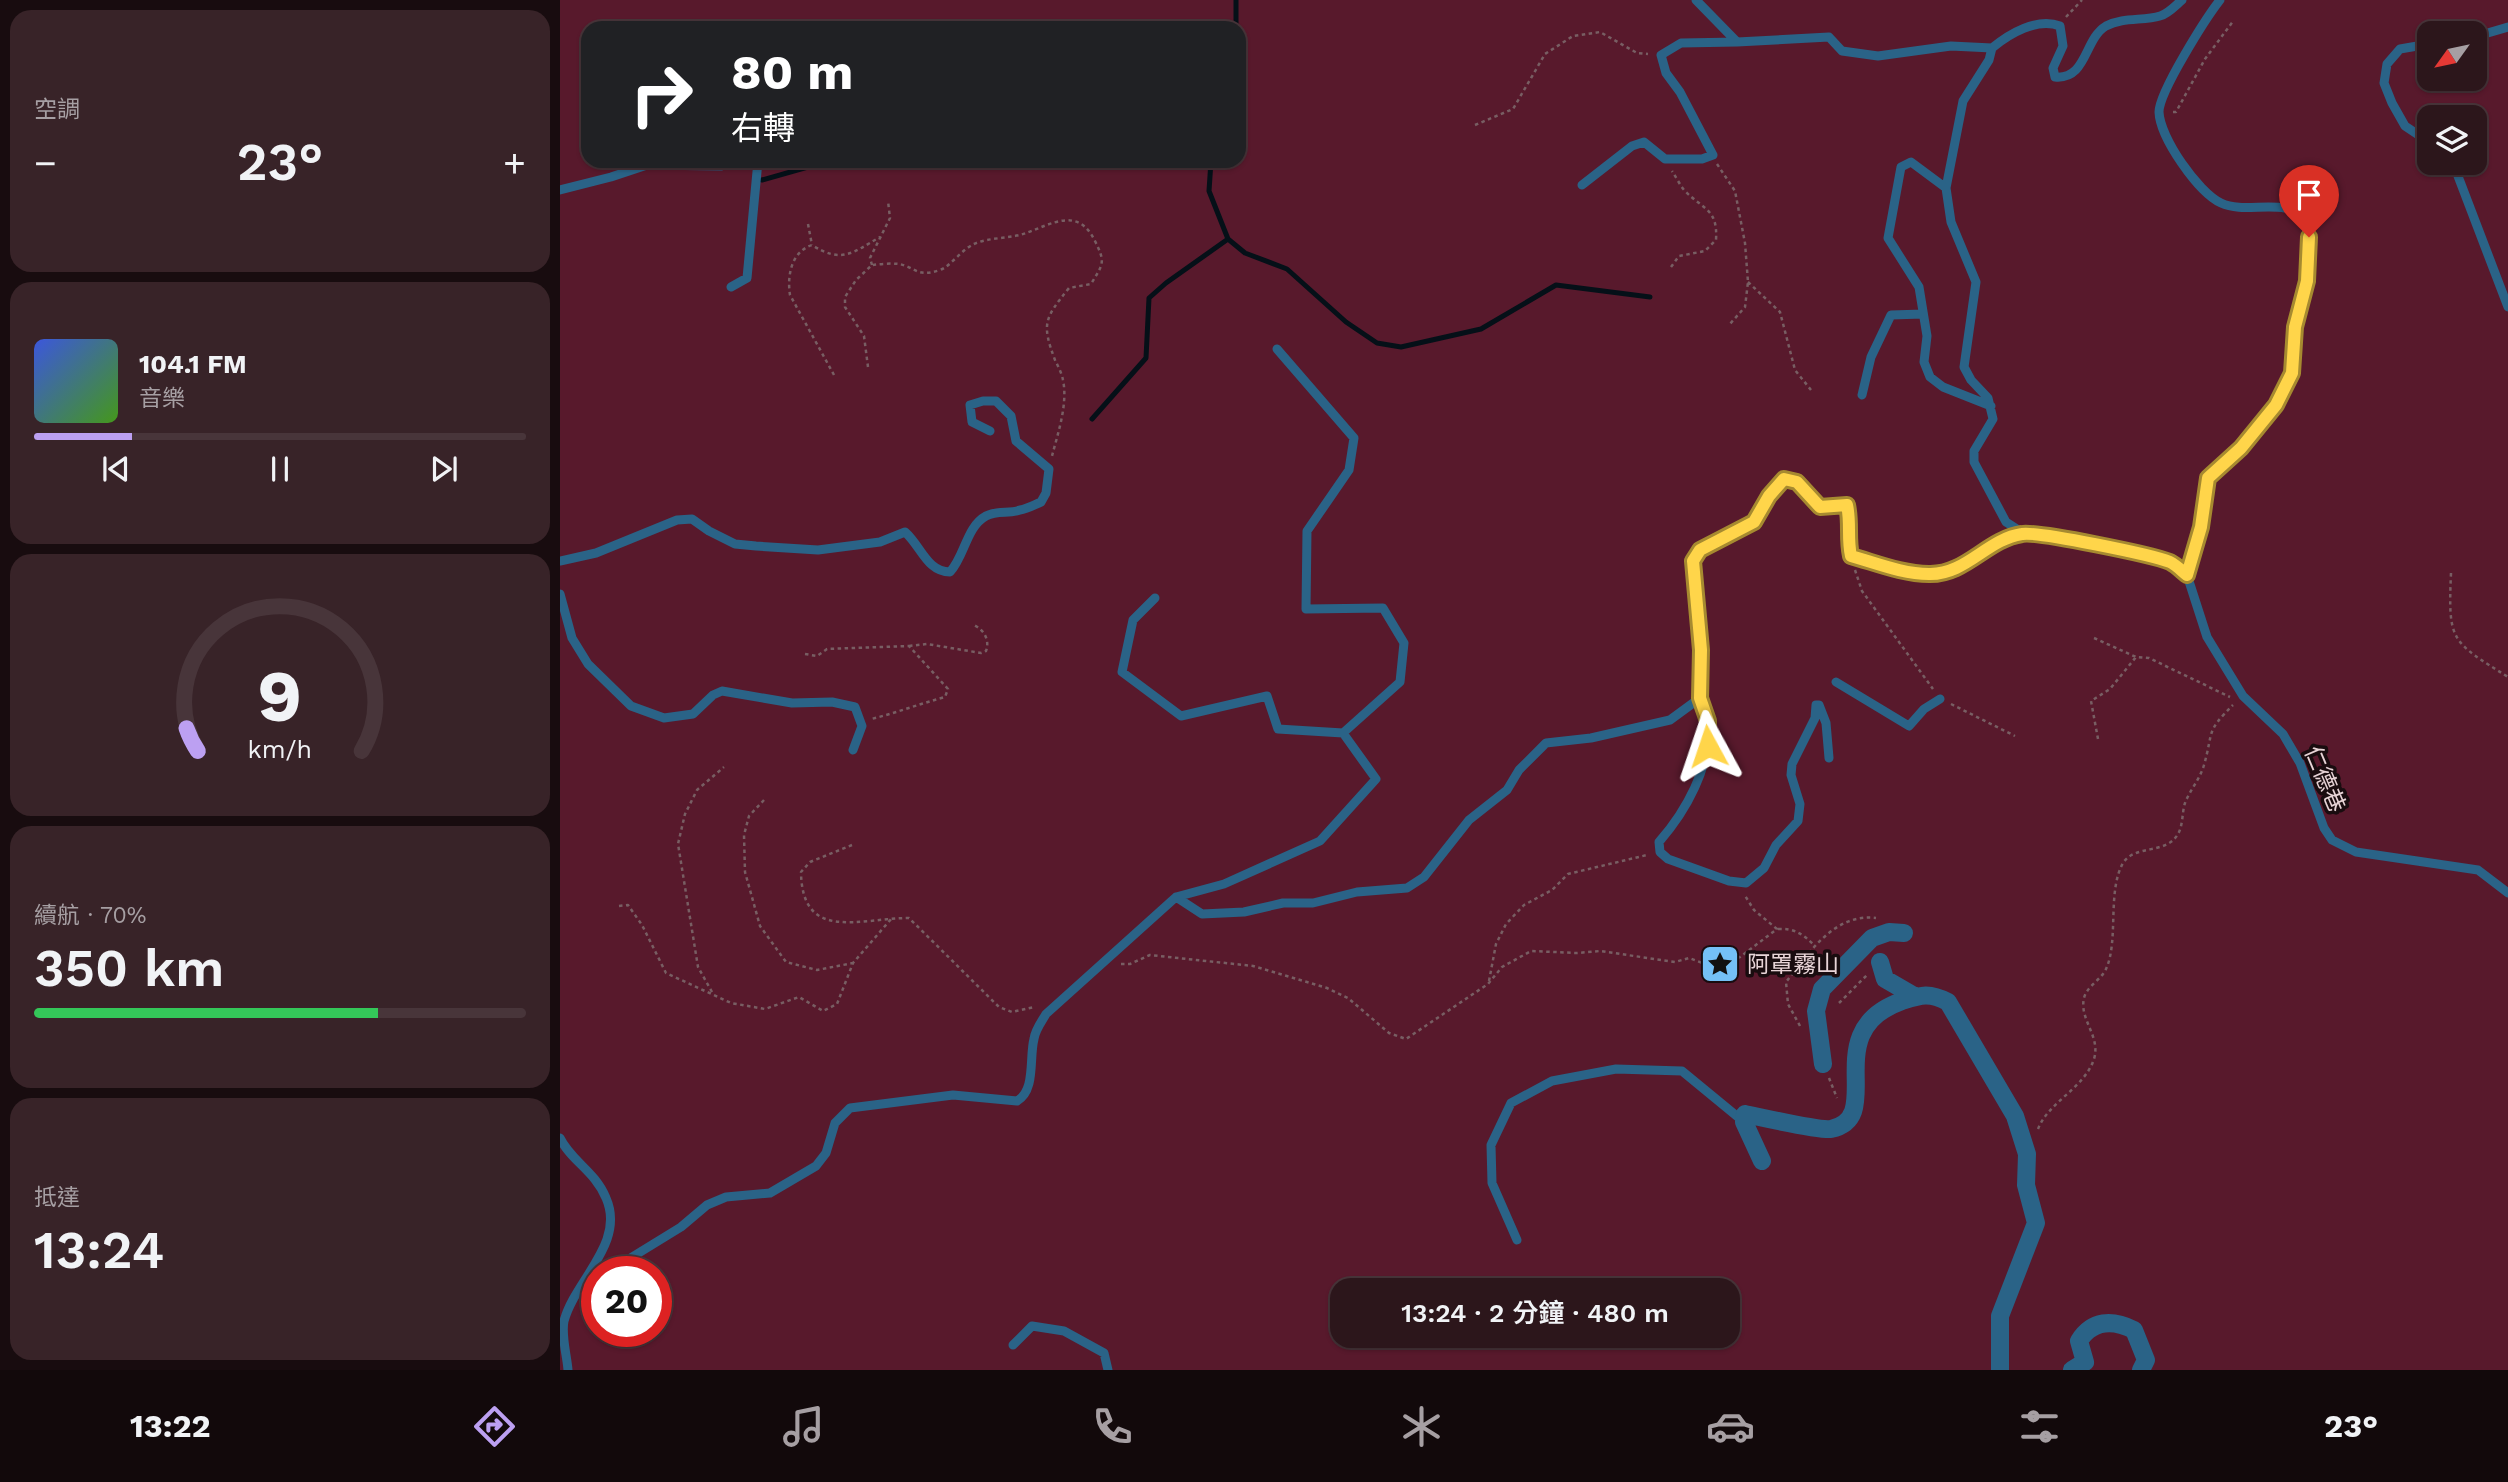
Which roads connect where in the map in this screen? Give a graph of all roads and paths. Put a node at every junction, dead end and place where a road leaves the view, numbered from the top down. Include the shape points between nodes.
1 (1696, 0) edge
2 (2082, 0) edge
3 (2182, 0) edge
4 (2220, 0) edge
5 (2234, 20) dead end
6 (2060, 26) junction
7 (2508, 27) edge
8 (2487, 33) edge
9 (1737, 42) junction
10 (2417, 46) edge
11 (1992, 48) junction
12 (1661, 55) junction
13 (2159, 110) junction
14 (1475, 125) dead end
15 (2417, 134) edge
16 (1713, 155) junction
17 (1665, 159) junction
18 (637, 168) edge
19 (757, 168) edge
20 (2458, 175) edge
21 (1581, 185) dead end
22 (1946, 188) junction
23 (560, 190) edge
24 (888, 201) dead end
25 (808, 224) dead end
26 (880, 237) junction
27 (812, 244) junction
28 (872, 265) junction
29 (1671, 267) dead end
30 (1748, 282) junction
31 (731, 287) dead end
32 (2508, 307) edge
33 (1923, 314) junction
34 (1729, 326) dead end
35 (1277, 349) dead end
36 (868, 367) dead end
37 (834, 375) dead end
38 (1811, 390) dead end
39 (1862, 395) dead end
40 (1991, 406) junction
41 (990, 431) dead end
42 (1049, 469) junction
43 (2022, 533) junction
44 (1851, 556) junction
45 (560, 561) edge
46 (2451, 573) dead end
47 (2187, 575) junction
48 (560, 594) edge
49 (1155, 598) dead end
50 (974, 625) dead end
51 (2094, 638) dead end
52 (909, 646) junction
53 (805, 654) dead end
54 (2136, 657) junction
55 (2508, 677) edge
56 (1836, 682) dead end
57 (2243, 696) junction
58 (1700, 698) junction
59 (1940, 699) junction
60 (855, 707) junction
61 (1343, 733) junction
62 (2015, 736) dead end
63 (2098, 739) dead end
64 (853, 750) dead end
65 (1829, 758) dead end
66 (724, 767) dead end
67 (764, 800) dead end
68 (852, 845) dead end
69 (1660, 852) junction
70 (1746, 883) junction
71 (2508, 893) edge
72 (1176, 897) junction
73 (618, 906) dead end
74 (892, 918) junction
75 (1777, 929) junction
76 (1904, 933) dead end
77 (1814, 945) dead end
78 (1880, 962) dead end
79 (853, 963) junction
80 (1104, 964) junction
81 (1488, 984) junction
82 (712, 992) junction
83 (1916, 997) junction
84 (1046, 1014) junction
85 (1823, 1064) dead end
86 (1744, 1122) junction
87 (560, 1138) edge
88 (2027, 1154) junction
89 (1762, 1161) dead end
90 (1517, 1240) dead end
91 (599, 1256) edge
92 (634, 1256) edge
93 (581, 1286) edge
94 (1013, 1345) dead end
95 (568, 1370) edge
96 (1108, 1370) edge
97 (2000, 1370) edge
98 (2072, 1370) edge
99 (2141, 1370) edge

1 - 9 lane
2 - 6 path
3 - 6 lane via 2162,16 2106,26 2078,68 2063,78 2055,77 2053,68 2063,46
4 - 13 lane via 2191,43
5 - 13 path via 2205,59 2176,112
6 - 11 lane via 2052,23 2012,32
7 - 8 lane
9 - 11 lane via 1829,37 1842,51 1878,56 1951,46
9 - 12 lane via 1681,43
10 - 15 lane via 2400,49 2387,64 2384,83 2405,126
11 - 22 lane via 1964,101
12 - 14 path via 1637,53 1600,32 1573,36 1545,54 1513,109
12 - 16 lane via 1666,73
13 - 47 lane via 2161,124 2199,187 2234,207 2287,208 2304,217 2309,237 2292,373 2276,405 2241,448 2208,478 2201,527
16 - 17 lane
16 - 30 path via 1735,191
17 - 21 lane via 1644,142
17 - 29 path via 1684,190 1717,223 1716,240 1705,251 1679,256
18 - 23 lane
19 - 31 lane via 747,278
20 - 32 lane
22 - 33 lane via 1910,162 1901,167 1888,238 1919,286
22 - 40 lane via 1951,222 1976,282 1964,367
24 - 26 path via 890,218
25 - 27 path
26 - 27 path via 838,257
26 - 28 path via 870,258
27 - 37 path via 792,265 790,295
28 - 36 path via 845,297 845,307 864,336
28 - 42 path via 901,264 923,273 942,270 975,243 1026,233 1057,220 1082,224 1090,231 1103,264 1091,284 1069,288 1048,313 1045,326 1064,381 1062,416
30 - 34 path via 1745,307
30 - 38 path via 1780,312 1795,370
33 - 39 lane via 1891,315 1871,357
33 - 40 lane via 1927,336 1924,362 1930,377
35 - 61 lane via 1354,438 1349,470 1307,531 1306,609 1383,608 1404,643 1400,682
40 - 43 lane via 1993,419 1974,451 1974,462 2006,522
41 - 42 lane via 972,422 970,405 996,401 1011,416 1016,441
42 - 45 lane via 1041,502 983,517 950,572 930,565 905,532 880,542 818,550 735,544 692,519 677,520 596,553
43 - 44 lane via 1989,547 1961,567 1931,575
43 - 47 lane via 2171,563
44 - 58 lane via 1847,505 1820,507 1797,482 1784,479 1754,522 1700,550 1693,561
44 - 59 path via 1862,591
46 - 55 path via 2449,615 2455,635 2465,650
47 - 57 lane, 仁德巷 via 2207,637
48 - 60 lane via 572,638 588,664 631,706 664,718 693,714 722,691 792,703 832,702
49 - 61 lane via 1133,620 1122,673 1181,716 1267,696 1278,729
50 - 52 path via 989,645 981,653 928,644
51 - 54 path
52 - 53 path
52 - 60 path via 948,689 945,697 869,719
54 - 57 path via 2149,658 2226,697
54 - 63 path via 2110,689 2091,701
56 - 59 lane via 1909,726
57 - 71 lane, 仁德巷 via 2283,734 2332,840 2356,852 2478,870
57 - 88 path via 2210,731 2204,766 2185,803 2178,835 2160,849 2132,854 2123,864 2106,969 2085,994 2082,1010 2096,1042 2094,1059 2078,1086 2041,1120
58 - 69 lane via 1708,721 1708,746 1679,820 1659,842
58 - 72 lane via 1670,720 1546,743 1519,770 1507,790 1469,820 1424,877 1406,888 1357,892 1312,904 1283,903 1244,912 1202,914
59 - 62 path
60 - 64 lane via 862,726
61 - 72 lane via 1376,779 1320,841 1224,884
65 - 70 lane via 1825,723 1816,705 1815,718 1792,764 1800,804 1798,821 1776,845 1764,868
66 - 82 path via 697,790 678,844 698,967
67 - 79 path via 749,816 744,835 746,872 760,926 786,962 817,970
68 - 74 path via 810,862 801,872 801,892 809,908 820,919 838,922
69 - 70 lane via 1717,877
69 - 81 path via 1568,874 1552,890 1524,905 1506,924 1496,944
70 - 75 path via 1744,895 1754,910
72 - 80 lane
73 - 82 path via 628,905 666,974
74 - 79 path
74 - 84 path via 909,918 922,928 999,1007 1012,1012 1036,1007
75 - 77 path via 1803,934
75 - 81 path via 1740,957 1713,967 1689,958 1675,962 1600,951 1531,951 1502,967
76 - 85 street via 1872,938 1822,989 1816,1011
78 - 83 street via 1885,979
79 - 82 path via 837,1004 823,1011 799,997 765,1009 732,1003
80 - 81 path via 1130,964 1150,955 1253,966 1348,998 1389,1033 1406,1039
80 - 84 lane
83 - 86 street via 1882,1008 1859,1034 1855,1050 1857,1105 1847,1120 1830,1129 1745,1114
83 - 88 street via 1933,995 1948,1002 2015,1116
84 - 92 lane via 1034,1036 1028,1088 1017,1101 953,1095 850,1108 835,1123 826,1153 816,1166 770,1193 726,1197 707,1205
86 - 89 street
86 - 90 lane via 1682,1071 1616,1069 1552,1081 1511,1103 1491,1145 1492,1182
87 - 91 lane via 593,1174 607,1199 612,1220
88 - 97 street via 2026,1185 2036,1223 2000,1316
93 - 95 lane via 563,1325
94 - 96 lane via 1032,1326 1064,1331 1104,1353
98 - 99 street via 2085,1362 2078,1341 2095,1324 2134,1330 2146,1360

